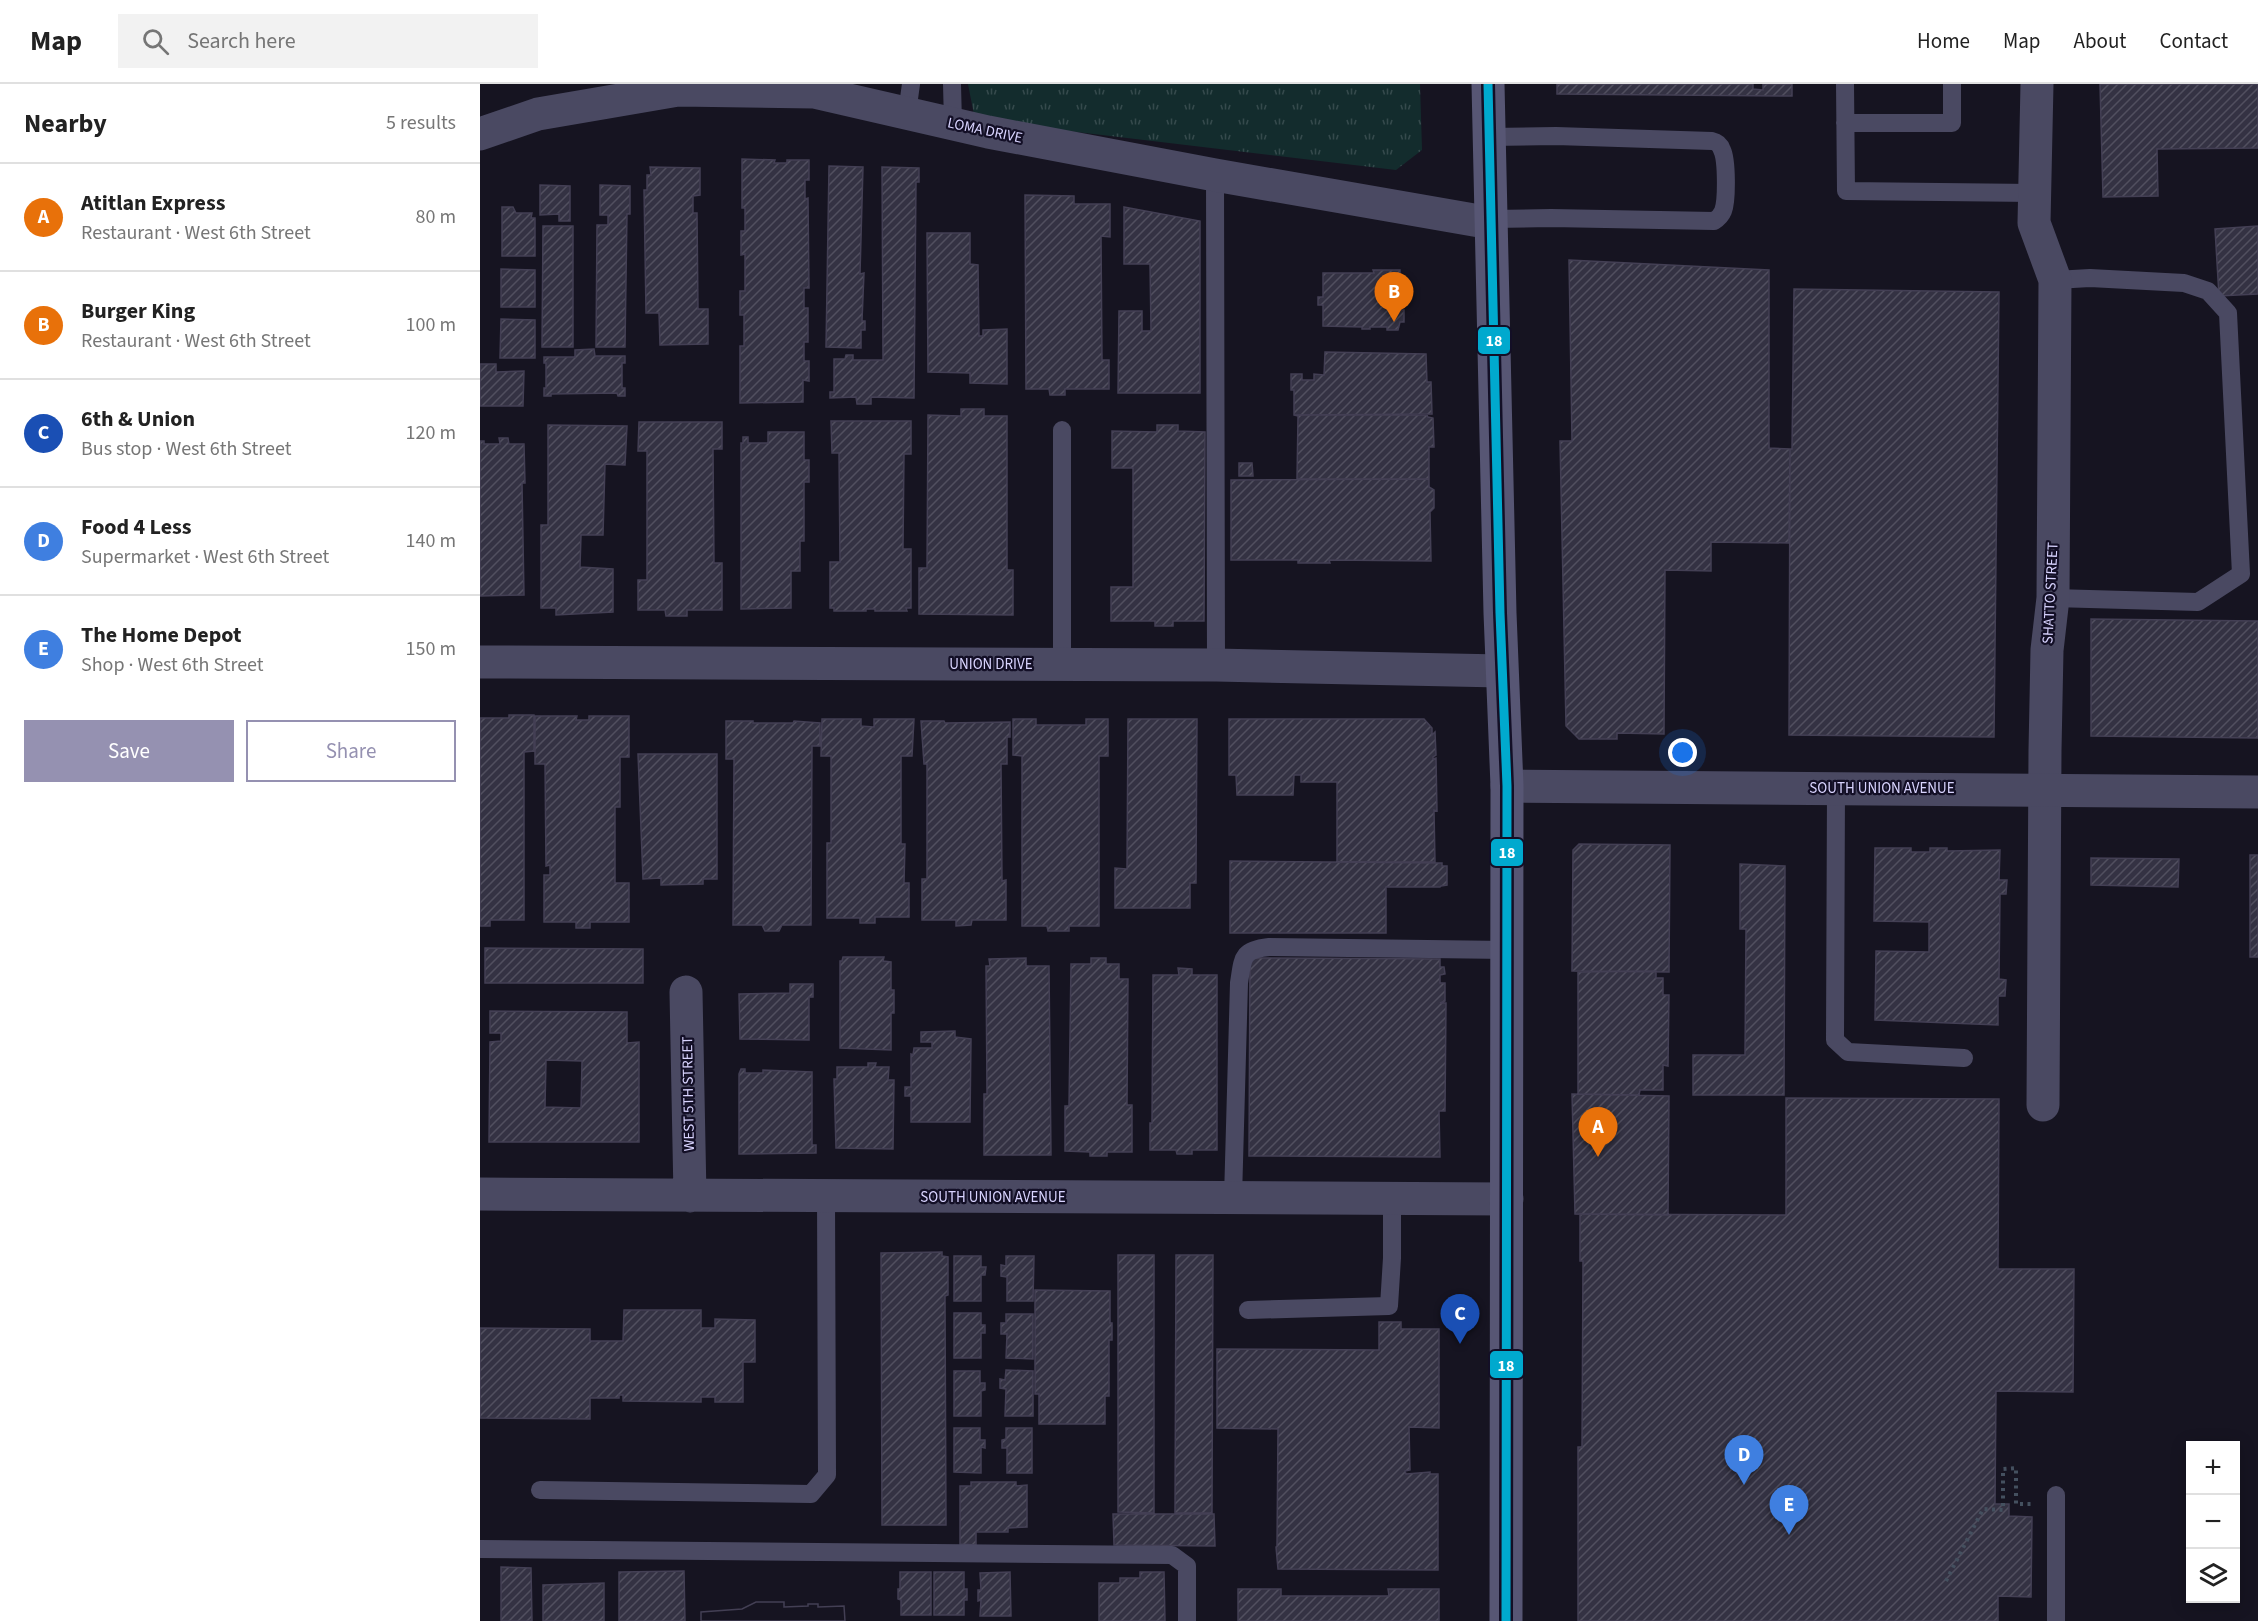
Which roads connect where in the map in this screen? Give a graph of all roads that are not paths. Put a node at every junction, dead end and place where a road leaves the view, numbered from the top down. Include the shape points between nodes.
1 (952, 84) edge
2 (1488, 84) edge
3 (1845, 84) edge
4 (1952, 84) edge
5 (2037, 84) edge
6 (909, 99) edge
7 (953, 123) junction
8 (1845, 123) junction
9 (480, 134) edge
10 (1489, 136) junction
11 (1215, 175) junction
12 (2035, 193) junction
13 (1491, 221) junction
14 (2055, 280) junction
15 (1062, 430) dead end
16 (2053, 598) junction
17 (480, 662) edge
18 (1062, 665) junction
19 (1216, 665) junction
20 (1501, 670) junction
21 (1507, 786) junction
22 (1836, 788) junction
23 (2045, 790) junction
24 (2258, 792) edge
25 (1507, 950) junction
26 (686, 992) dead end
27 (1964, 1058) dead end
28 (2043, 1105) dead end
29 (480, 1194) edge
30 (690, 1196) junction
31 (826, 1196) junction
32 (1233, 1198) junction
33 (1392, 1198) junction
34 (1507, 1198) junction
35 (1248, 1310) dead end
36 (540, 1490) dead end
37 (2056, 1495) dead end
38 (480, 1549) edge
39 (1187, 1621) edge
40 (1506, 1621) edge
41 (2056, 1621) edge

1 - 7 lane
2 - 10 main road
3 - 8 lane
4 - 8 lane via 1952,123
5 - 12 street, SHATTO STREET
6 - 7 street, LOMA DRIVE
6 - 9 street, LOMA DRIVE via 814,92 678,90 538,114
7 - 11 street, LOMA DRIVE
8 - 12 lane via 1846,191
10 - 13 main road
10 - 13 lane via 1712,141 1718,142 1725,158 1725,205 1714,221
11 - 13 street, LOMA DRIVE
11 - 19 lane
12 - 14 street, SHATTO STREET via 2034,223
13 - 20 main road
14 - 16 street, SHATTO STREET
14 - 16 lane via 2184,283 2208,291 2228,313 2241,573 2198,602
15 - 18 lane
16 - 23 street, SHATTO STREET via 2047,650
17 - 18 street, UNION DRIVE
18 - 19 street, UNION DRIVE
19 - 20 street, UNION DRIVE
20 - 21 main road
21 - 22 street, SOUTH UNION AVENUE
21 - 25 main road
22 - 23 street, SOUTH UNION AVENUE
22 - 27 lane via 1835,1041 1848,1052
23 - 24 street, SOUTH UNION AVENUE
23 - 28 street, SHATTO STREET
25 - 32 lane via 1269,946 1254,948 1244,957 1239,984
25 - 34 main road
26 - 30 street, WEST 5TH STREET
29 - 30 street, SOUTH UNION AVENUE
30 - 31 street, SOUTH UNION AVENUE
31 - 32 street, SOUTH UNION AVENUE
31 - 36 lane via 827,1475 811,1494
32 - 33 street, SOUTH UNION AVENUE
33 - 34 street, SOUTH UNION AVENUE
33 - 35 lane via 1389,1306
34 - 40 main road
37 - 41 lane
38 - 39 lane via 1172,1555 1187,1566

